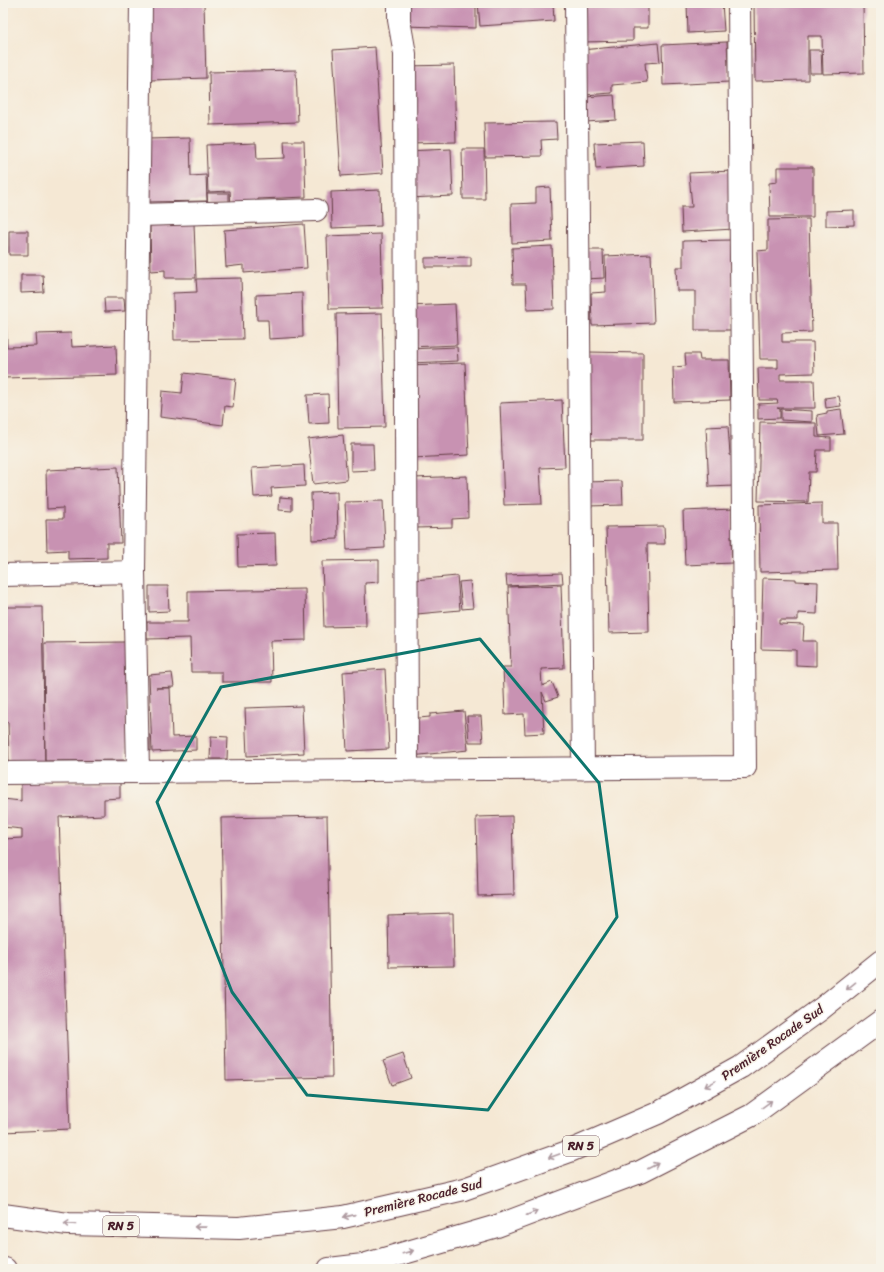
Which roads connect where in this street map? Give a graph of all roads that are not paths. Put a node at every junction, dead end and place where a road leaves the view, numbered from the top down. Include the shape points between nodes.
1 (142, 3) edge
2 (399, 3) edge
3 (576, 3) edge
4 (739, 3) edge
5 (316, 210) dead end
6 (139, 215) junction
7 (134, 572) junction
8 (3, 575) edge
9 (583, 769) junction
10 (407, 770) junction
11 (138, 771) junction
12 (3, 773) edge
13 (881, 961) edge
14 (881, 1021) edge
15 (3, 1215) edge
16 (329, 1269) edge

1 - 6 main road
2 - 10 main road via 398,20 404,54
3 - 9 main road
4 - 9 main road via 745,767
5 - 6 main road
6 - 7 main road
7 - 8 main road
7 - 11 main road
9 - 10 main road
10 - 11 main road
11 - 12 main road
13 -> 15 main road, Première Rocade Sud / RN 5 via 821,1009 741,1067 665,1109 570,1151 464,1189 343,1217 239,1228 68,1224
16 -> 14 main road via 363,1265 497,1226 640,1172 752,1115

